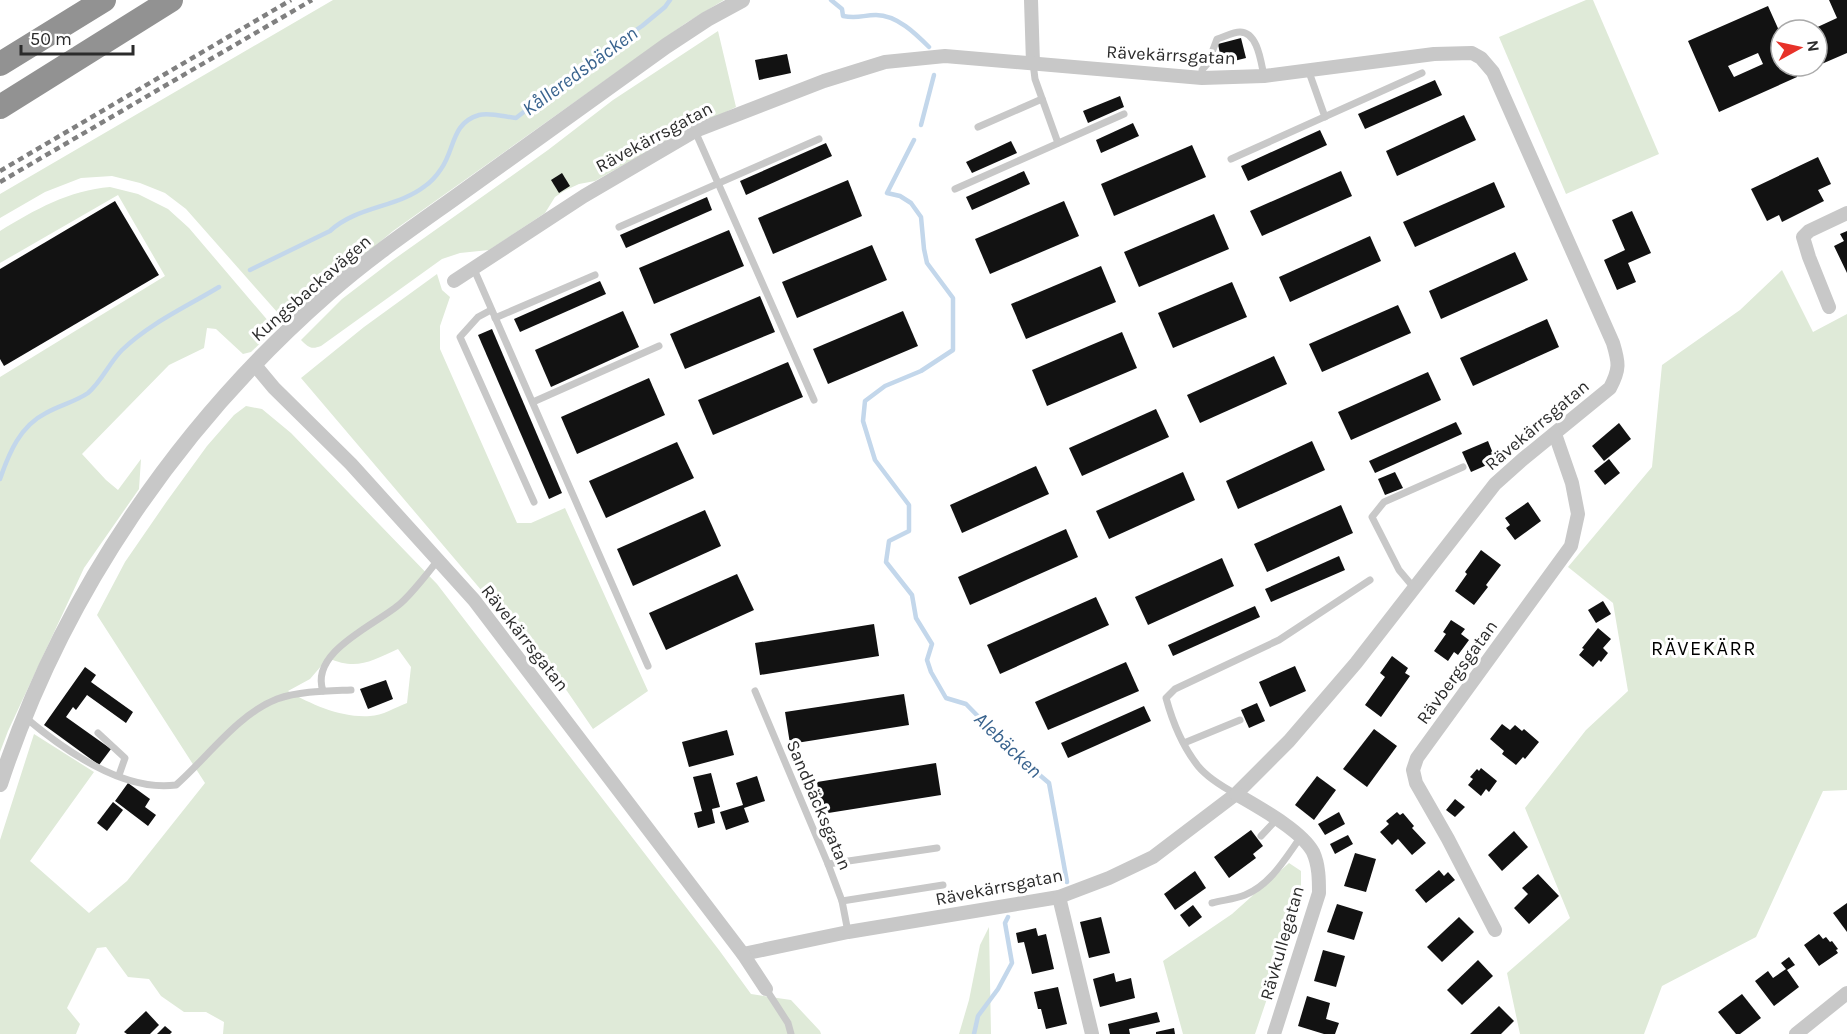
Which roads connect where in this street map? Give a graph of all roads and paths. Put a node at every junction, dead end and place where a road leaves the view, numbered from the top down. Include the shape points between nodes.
1 (104, 0) edge
2 (171, 0) edge
3 (741, 0) edge
4 (1031, 0) edge
5 (1033, 63) junction
6 (0, 64) edge
7 (1309, 72) junction
8 (1422, 73) dead end
9 (1264, 76) junction
10 (1202, 78) junction
11 (1042, 99) junction
12 (0, 107) edge
13 (1124, 114) dead end
14 (1325, 117) junction
15 (978, 127) dead end
16 (695, 131) junction
17 (819, 138) dead end
18 (1058, 143) junction
19 (1231, 159) dead end
20 (718, 182) junction
21 (954, 189) dead end
22 (1847, 213) edge
23 (619, 227) dead end
24 (473, 267) junction
25 (595, 275) dead end
26 (454, 281) dead end
27 (1829, 307) dead end
28 (491, 310) junction
29 (495, 318) junction
30 (659, 346) dead end
31 (254, 364) junction
32 (814, 400) dead end
33 (533, 402) junction
34 (1555, 434) junction
35 (1463, 467) dead end
36 (534, 502) dead end
37 (438, 560) junction
38 (1370, 580) dead end
39 (1415, 589) junction
40 (648, 666) dead end
41 (351, 690) dead end
42 (323, 691) junction
43 (755, 691) dead end
44 (24, 717) junction
45 (1239, 720) dead end
46 (98, 734) dead end
47 (1184, 743) junction
48 (119, 775) junction
49 (0, 784) edge
50 (1236, 794) junction
51 (1277, 819) junction
52 (1261, 836) dead end
53 (1300, 838) junction
54 (937, 848) dead end
55 (828, 864) junction
56 (944, 885) dead end
57 (1059, 897) junction
58 (842, 901) junction
59 (1212, 903) dead end
60 (1495, 930) dead end
61 (848, 932) junction
62 (743, 954) junction
63 (766, 989) joint
64 (1847, 993) edge
65 (791, 1034) edge
66 (1092, 1034) edge
67 (1274, 1034) edge
68 (1796, 1034) edge

1 - 6 highway
2 - 12 highway
3 - 31 street, Kungsbackavägen via 666,46 381,251 328,294
4 - 5 street
5 - 10 street, Rävekärrsgatan
5 - 11 lane
5 - 16 street, Rävekärrsgatan via 945,56 885,62
7 - 9 street, Rävekärrsgatan
7 - 14 lane
7 - 34 street, Rävekärrsgatan via 1434,54 1472,53 1493,72 1613,343 1618,363 1610,388
8 - 14 lane
9 - 10 street, Rävekärrsgatan
9 - 10 lane via 1251,37 1239,32 1216,39
11 - 15 lane
11 - 18 lane
13 - 18 lane
14 - 19 lane
16 - 20 lane
16 - 24 street, Rävekärrsgatan
17 - 20 lane
18 - 21 lane
20 - 23 lane
20 - 32 lane
22 - 27 street via 1803,237
24 - 26 street, Rävekärrsgatan
24 - 28 lane
25 - 29 lane
28 - 29 lane
28 - 36 lane via 478,317 460,337
29 - 33 lane
30 - 33 lane
31 - 37 street, Rävekärrsgatan
31 - 44 street, Kungsbackavägen via 197,428 116,539
33 - 40 lane
34 - 39 street, Rävekärrsgatan via 1495,484
34 - 60 street, Rävbergsgatan via 1578,514 1571,546 1417,758 1413,771
35 - 39 lane via 1384,502 1372,517 1399,570
37 - 42 lane via 400,603 333,655 323,672
37 - 62 street, Rävekärrsgatan via 474,600
38 - 47 lane via 1279,640 1175,689 1166,698
39 - 50 street, Rävekärrsgatan via 1289,741
41 - 42 lane
42 - 48 lane via 277,699 248,716 176,785 164,787
43 - 55 lane, Sandbäcksgatan
44 - 48 lane via 100,770
44 - 49 street, Kungsbackavägen
45 - 47 lane
46 - 48 lane via 125,758
47 - 50 lane via 1198,766
50 - 51 street, Rävkullegatan
50 - 57 street, Rävekärrsgatan via 1153,856
51 - 52 lane
51 - 53 street, Rävkullegatan
53 - 59 lane via 1279,868 1259,887
53 - 67 street, Rävkullegatan via 1314,854 1319,893
54 - 55 lane
55 - 58 lane, Sandbäcksgatan
56 - 58 lane
57 - 61 street, Rävekärrsgatan
57 - 66 street
58 - 61 lane, Sandbäcksgatan
61 - 62 street, Rävekärrsgatan
62 - 63 street, Rävekärrsgatan
63 - 65 lane
64 - 68 street

